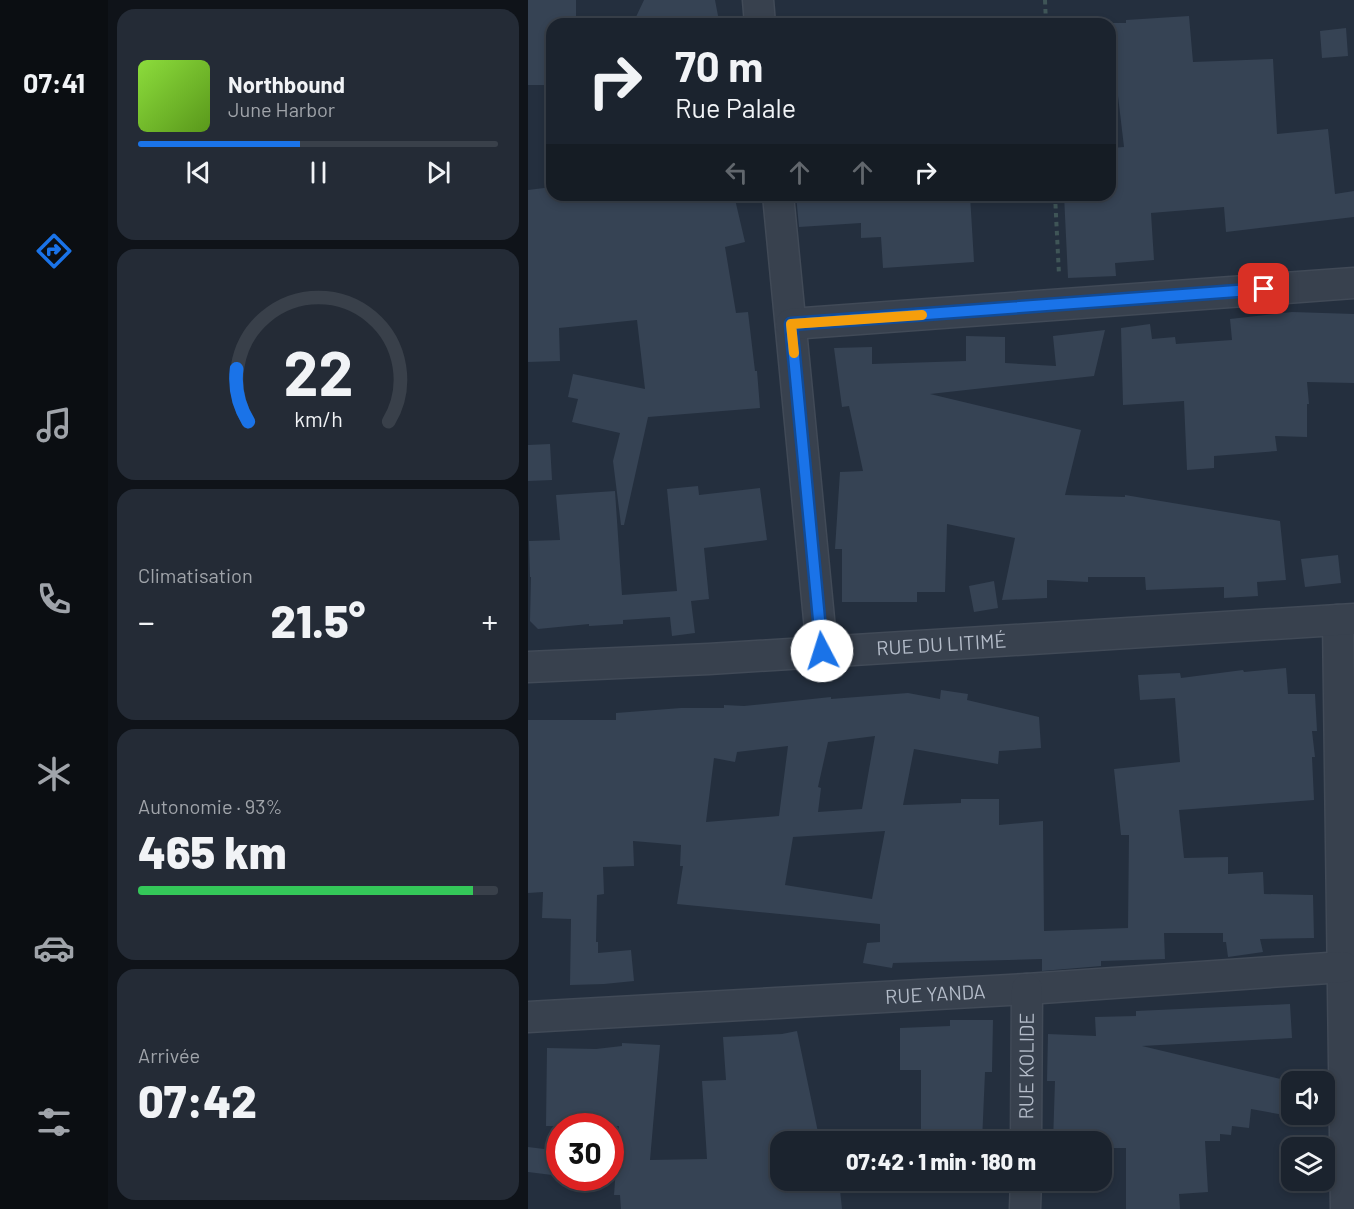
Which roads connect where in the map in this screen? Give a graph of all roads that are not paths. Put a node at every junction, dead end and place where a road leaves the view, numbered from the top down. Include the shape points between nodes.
1 (758, 0) edge
2 (760, 18) edge
3 (779, 201) edge
4 (1354, 282) edge
5 (791, 324) junction
6 (1346, 619) edge
7 (822, 651) junction
8 (528, 668) edge
9 (1343, 967) junction
10 (1027, 989) junction
11 (528, 1017) edge
12 (1026, 1131) edge
13 (1026, 1191) edge
14 (1025, 1209) edge
15 (1346, 1209) edge

1 - 2 street
3 - 5 street
4 - 5 street
5 - 7 street
6 - 7 street, RUE DU LITIMÉ
6 - 9 street
7 - 8 street, RUE DU LITIMÉ
9 - 10 street, RUE YANDA
9 - 15 street
10 - 11 street, RUE YANDA
10 - 12 street, RUE KOLIDE
13 - 14 street

